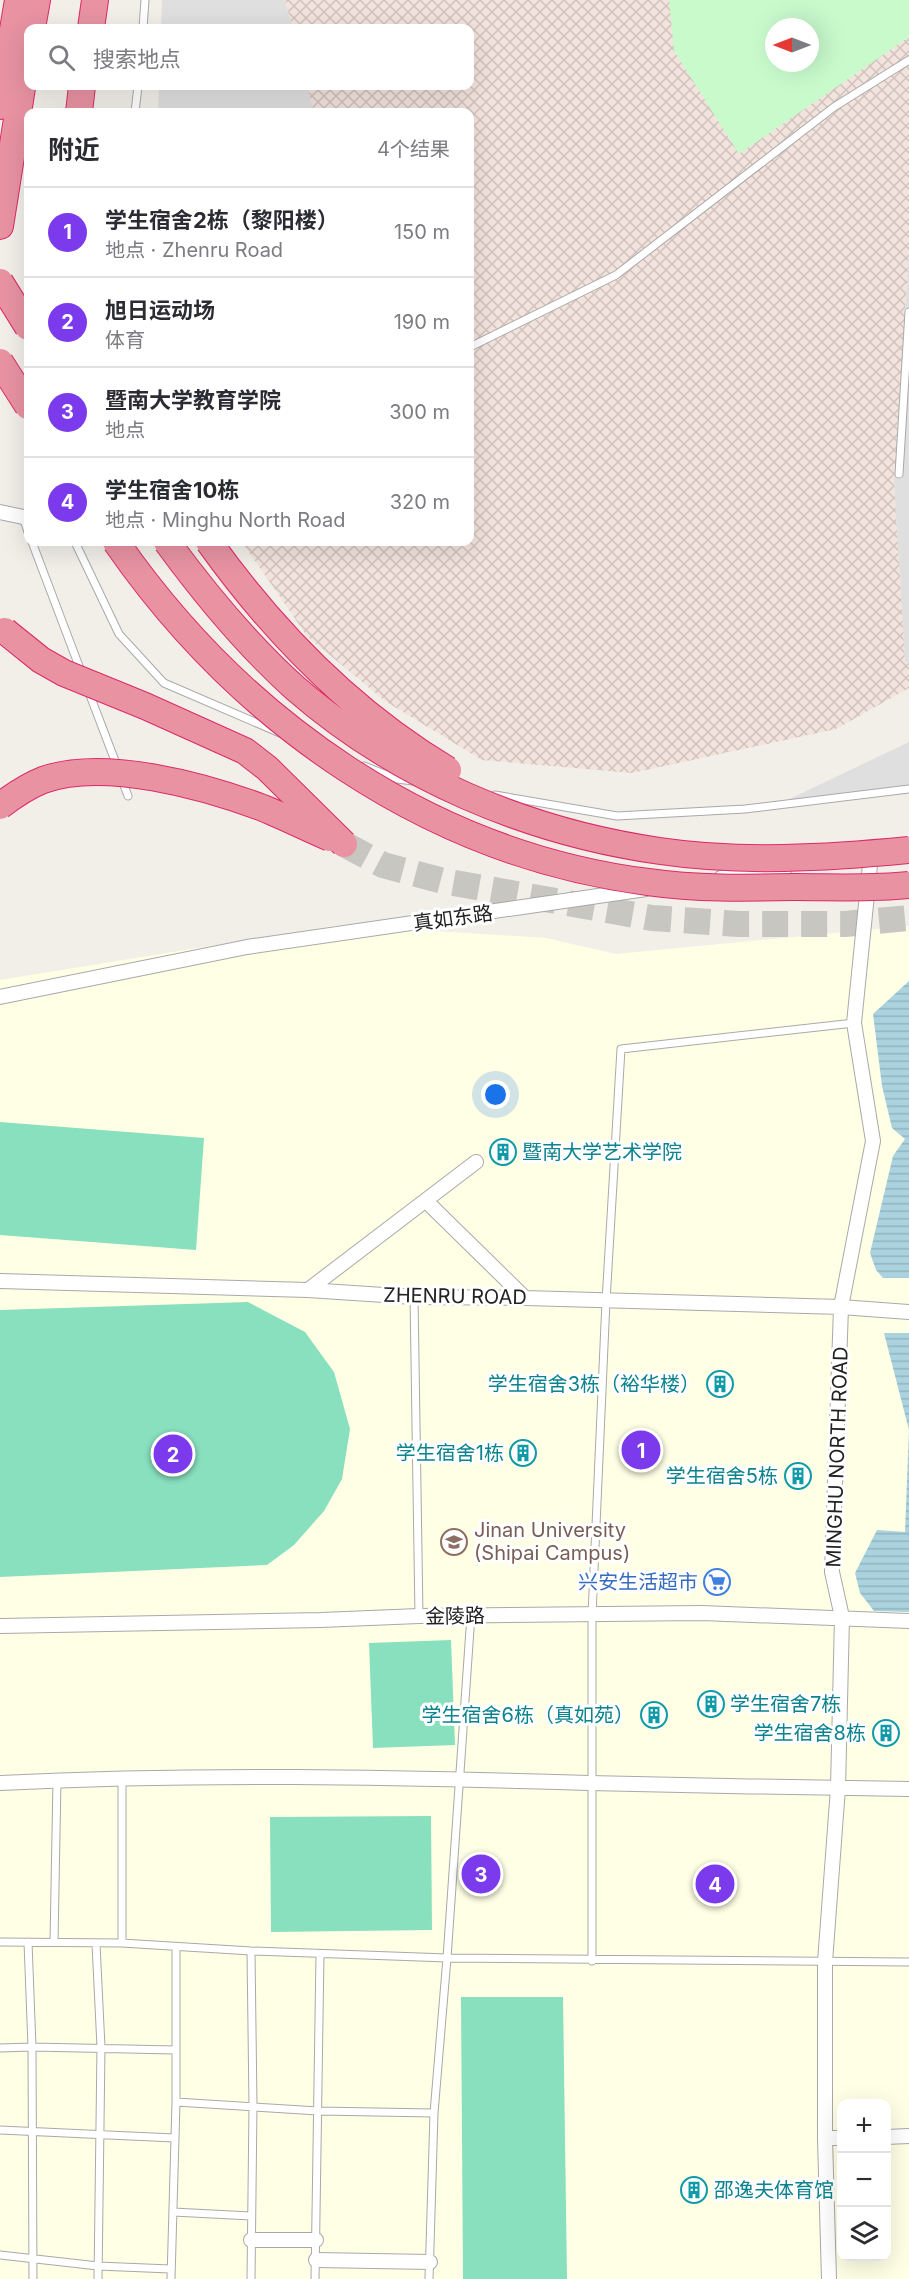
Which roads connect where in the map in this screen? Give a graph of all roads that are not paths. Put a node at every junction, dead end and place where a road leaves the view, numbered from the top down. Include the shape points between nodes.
1 (18, 0) edge
2 (37, 0) edge
3 (95, 0) edge
4 (145, 0) edge
5 (33, 24) edge
6 (92, 24) edge
7 (143, 24) edge
8 (909, 60) edge
9 (24, 75) edge
10 (82, 90) edge
11 (138, 90) edge
12 (0, 106) edge
13 (79, 108) edge
14 (135, 108) edge
15 (0, 226) edge
16 (0, 282) edge
17 (909, 312) edge
18 (24, 321) edge
19 (474, 345) edge
20 (0, 362) edge
21 (24, 400) edge
22 (899, 474) dead end
23 (0, 512) edge
24 (24, 517) edge
25 (34, 546) edge
26 (77, 546) edge
27 (119, 546) edge
28 (169, 546) edge
29 (212, 546) edge
30 (0, 626) edge
31 (909, 789) edge
32 (478, 792) dead end
33 (490, 794) dead end
34 (128, 796) dead end
35 (0, 806) edge
36 (536, 823) junction
37 (909, 851) edge
38 (871, 855) junction
39 (909, 885) edge
40 (0, 997) edge
41 (854, 1023) junction
42 (476, 1162) dead end
43 (426, 1201) junction
44 (0, 1281) edge
45 (308, 1290) junction
46 (414, 1297) junction
47 (525, 1298) junction
48 (606, 1301) junction
49 (841, 1307) junction
50 (909, 1312) edge
51 (471, 1615) junction
52 (592, 1615) junction
53 (419, 1616) junction
54 (842, 1617) junction
55 (909, 1621) edge
56 (0, 1626) edge
57 (122, 1777) junction
58 (459, 1778) junction
59 (57, 1780) junction
60 (0, 1783) edge
61 (591, 1783) junction
62 (838, 1788) junction
63 (909, 1789) edge
64 (54, 1941) junction
65 (0, 1942) edge
66 (28, 1942) junction
67 (122, 1943) junction
68 (96, 1944) junction
69 (176, 1947) junction
70 (251, 1951) junction
71 (320, 1954) junction
72 (447, 1958) junction
73 (592, 1961) junction
74 (825, 1962) junction
75 (909, 1962) edge
76 (32, 2047) junction
77 (101, 2047) junction
78 (0, 2048) edge
79 (175, 2050) junction
80 (176, 2102) junction
81 (253, 2106) junction
82 (318, 2111) junction
83 (434, 2113) junction
84 (0, 2130) edge
85 (32, 2131) junction
86 (99, 2134) junction
87 (909, 2136) edge
88 (891, 2137) edge
89 (174, 2138) junction
90 (825, 2138) junction
91 (837, 2138) edge
92 (173, 2212) junction
93 (251, 2216) junction
94 (251, 2240) junction
95 (316, 2240) junction
96 (0, 2255) edge
97 (33, 2258) junction
98 (316, 2260) junction
99 (430, 2262) junction
100 (98, 2266) junction
101 (170, 2269) junction
102 (33, 2279) edge
103 (98, 2279) edge
104 (171, 2279) edge
105 (251, 2279) edge
106 (315, 2279) edge
107 (429, 2279) edge
108 (829, 2279) edge

1 - 12 highway
2 - 5 highway
3 - 6 highway
4 - 7 lane
8 - 19 lane via 834,107 616,274
9 - 15 highway
10 - 13 highway
11 - 14 lane
16 - 18 highway, bridge
17 - 22 lane
20 - 21 highway, bridge
23 - 24 street
25 - 34 lane
26 - 32 lane via 119,634 164,683 398,779
27 - 39 highway, bridge via 180,624 274,716 368,781 482,840 559,865 648,882 733,888
28 - 36 highway, bridge via 244,637 295,688 333,718 428,778
29 - 36 highway, bridge via 289,642 371,718 431,760
30 - 35 highway, bridge via 41,660 64,673 245,751 344,844 230,797 116,772 78,772 43,780
31 - 33 lane via 745,809 617,816
36 - 37 highway, bridge via 662,852 767,857
37 - 38 street, 真如东路
38 - 40 street, 真如东路 via 246,946
38 - 41 street, MINGHU NORTH ROAD
41 - 48 lane via 621,1049
41 - 49 street, MINGHU NORTH ROAD via 873,1141
42 - 43 street
43 - 45 street
43 - 47 street
44 - 45 street, ZHENRU ROAD
45 - 46 street, ZHENRU ROAD
46 - 47 street, ZHENRU ROAD
46 - 53 lane
47 - 48 street, ZHENRU ROAD
48 - 49 street, ZHENRU ROAD
48 - 52 lane
49 - 50 street, ZHENRU ROAD
49 - 54 street, MINGHU NORTH ROAD via 832,1572
51 - 52 street, 金陵路
51 - 53 street, 金陵路
51 - 58 lane
52 - 54 street, 金陵路
52 - 61 lane
53 - 56 street, 金陵路
54 - 55 street, 金陵路
54 - 62 street, MINGHU NORTH ROAD
57 - 58 street
57 - 59 street
57 - 67 lane
58 - 61 street
58 - 72 lane
59 - 60 street
59 - 64 lane
61 - 62 street
61 - 73 lane
62 - 63 street
62 - 74 street, MINGHU NORTH ROAD
64 - 66 lane
64 - 68 lane
65 - 66 lane
66 - 76 lane
67 - 68 lane
67 - 69 lane
68 - 77 lane
69 - 70 lane
69 - 79 lane
70 - 71 lane
70 - 81 lane
71 - 72 lane
71 - 82 lane
72 - 73 lane
72 - 83 lane
73 - 74 lane
74 - 75 lane
74 - 90 street, MINGHU NORTH ROAD
76 - 77 lane
76 - 78 lane
76 - 85 lane
77 - 79 lane
77 - 86 lane
79 - 80 lane
80 - 81 lane
80 - 89 lane
81 - 82 lane
81 - 93 lane
82 - 83 lane
82 - 95 lane
83 - 99 lane
84 - 85 lane
85 - 86 lane
85 - 97 lane
86 - 89 lane
86 - 100 lane
87 - 88 street
89 - 92 lane
90 - 91 street
90 - 108 street, MINGHU NORTH ROAD
92 - 93 lane
92 - 101 lane
93 - 94 lane
94 - 95 street
94 - 105 lane
95 - 98 lane
96 - 97 lane
97 - 100 lane
97 - 102 lane
98 - 99 street
98 - 106 lane
99 - 107 lane
100 - 101 lane
100 - 103 lane
101 - 104 lane

